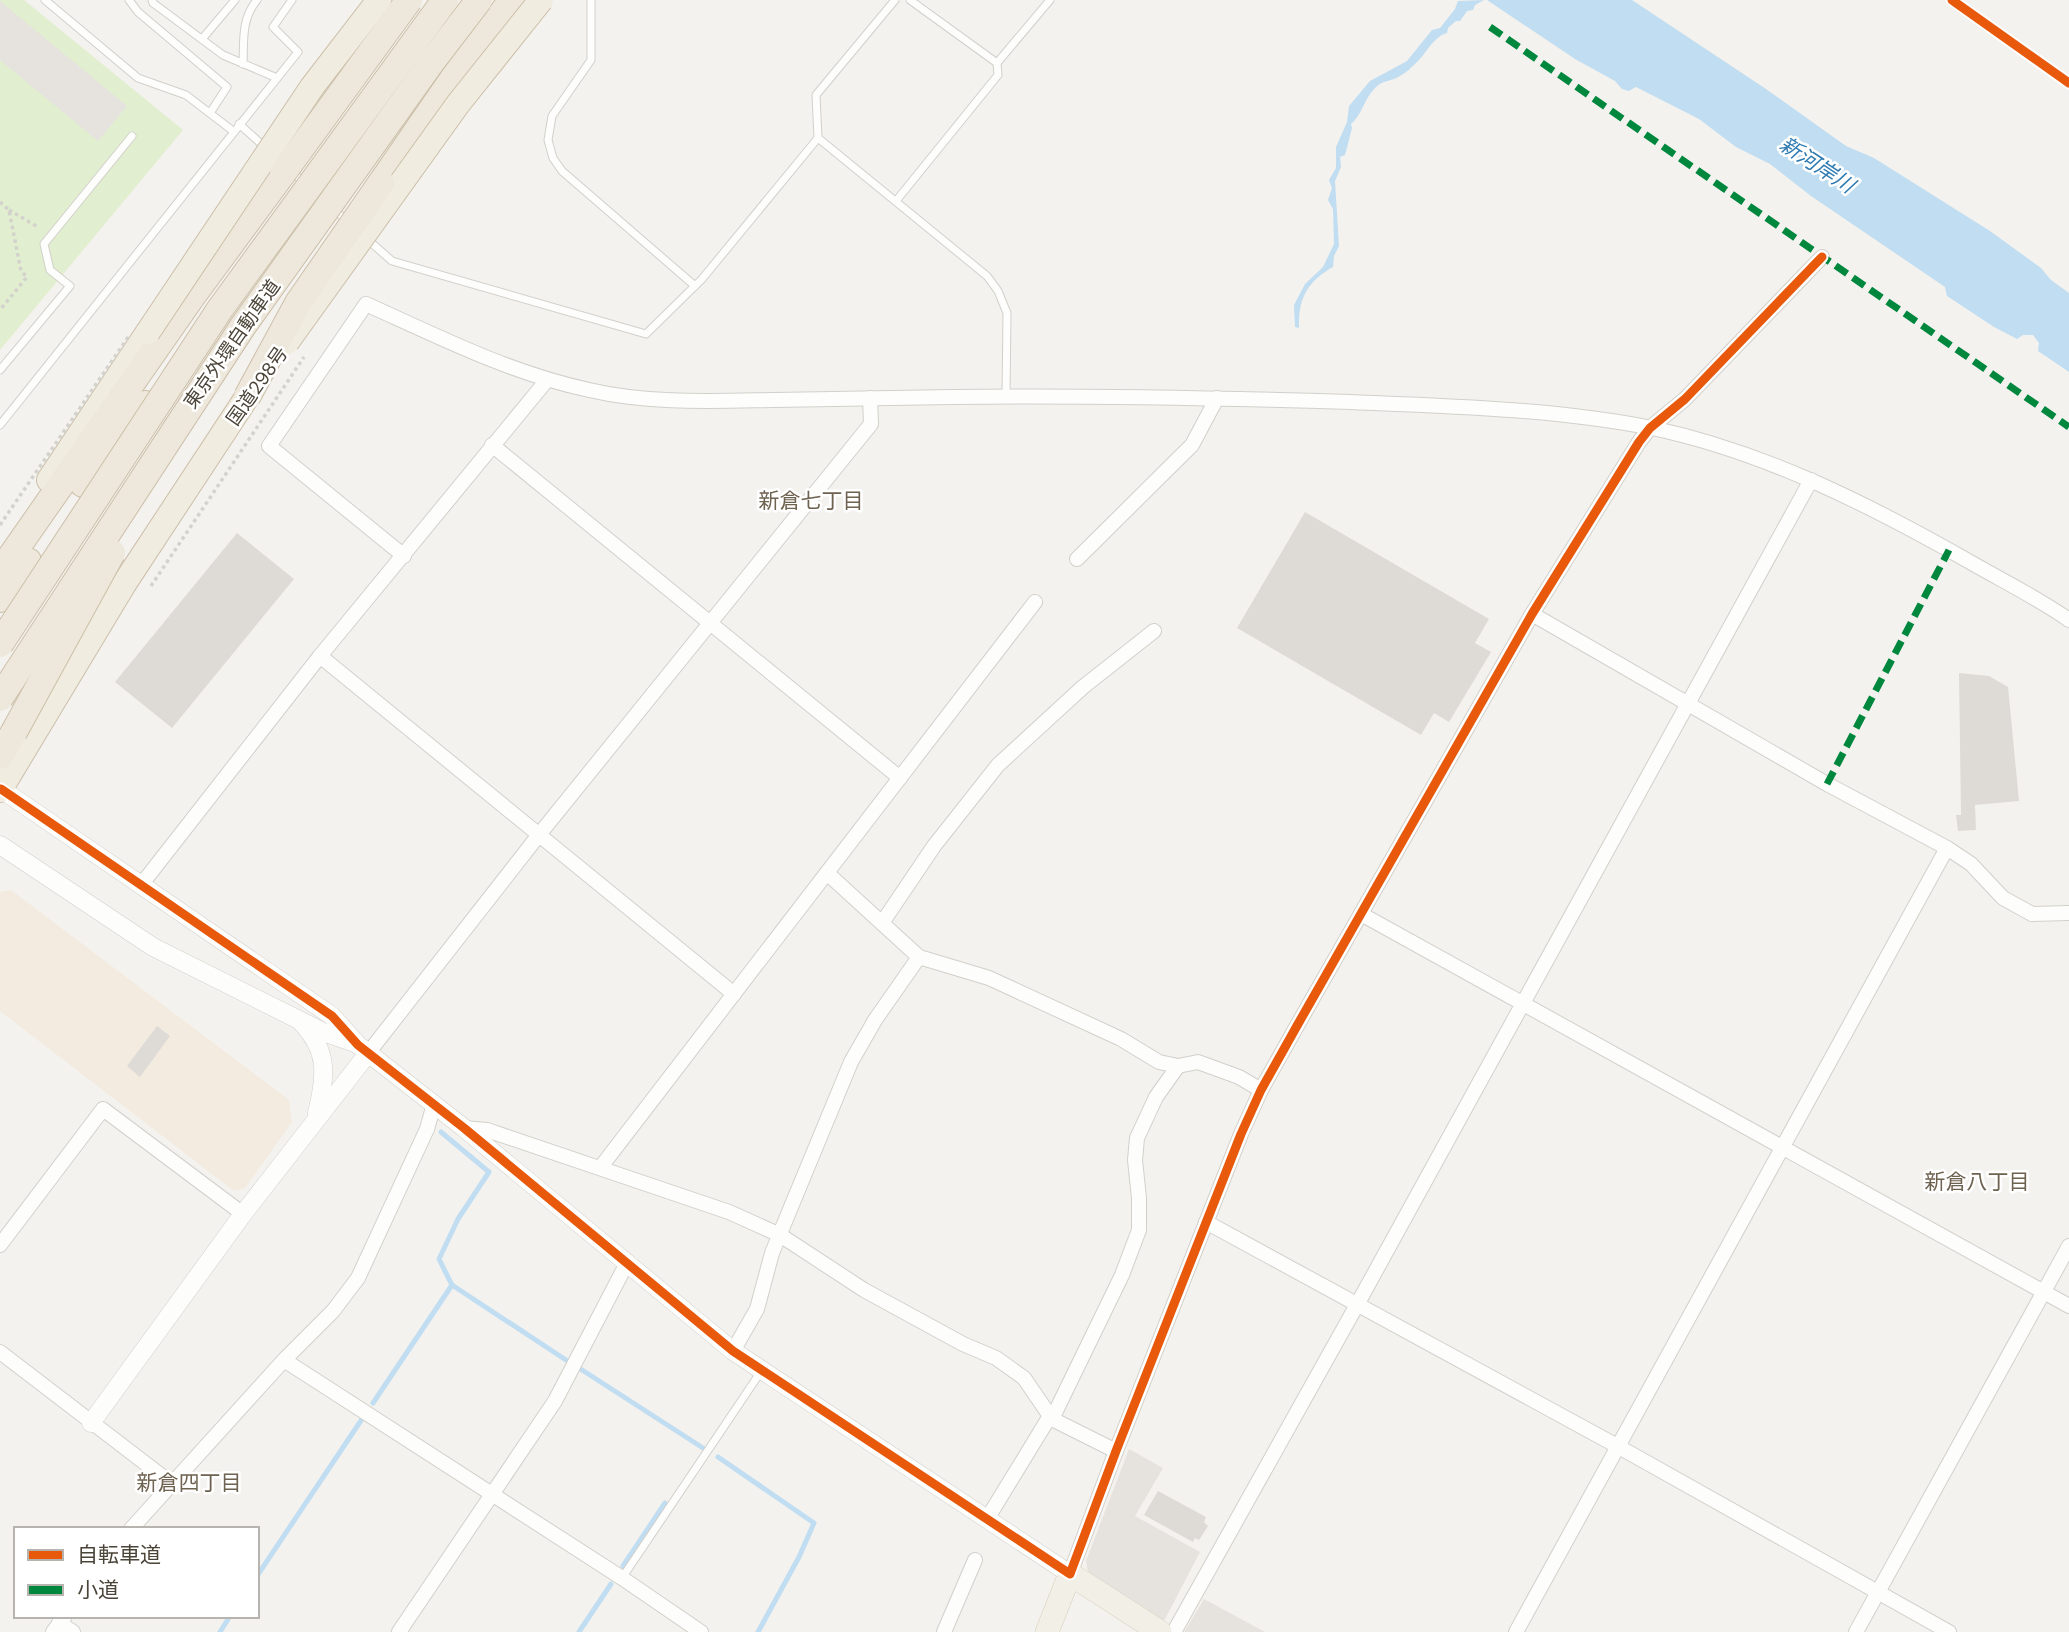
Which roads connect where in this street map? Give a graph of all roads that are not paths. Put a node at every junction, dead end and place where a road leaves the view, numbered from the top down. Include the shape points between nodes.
1 (45, 0) edge
2 (129, 0) edge
3 (235, 0) edge
4 (257, 0) edge
5 (292, 0) edge
6 (379, 0) edge
7 (409, 0) edge
8 (445, 0) edge
9 (479, 0) edge
10 (512, 0) edge
11 (541, 0) edge
12 (591, 0) edge
13 (895, 0) edge
14 (910, 0) edge
15 (1050, 0) edge
16 (153, 1) edge
17 (202, 39) junction
18 (997, 63) junction
19 (243, 64) junction
20 (277, 78) junction
21 (210, 113) junction
22 (239, 124) junction
23 (233, 131) junction
24 (132, 136) dead end
25 (818, 138) junction
26 (896, 201) junction
27 (1822, 257) dead end
28 (695, 286) junction
29 (220, 309) junction
30 (0, 370) edge
31 (547, 380) junction
32 (1006, 396) junction
33 (247, 397) junction
34 (870, 398) junction
35 (1217, 398) junction
36 (193, 400) junction
37 (0, 425) edge
38 (1650, 428) junction
39 (492, 445) junction
40 (1811, 480) junction
41 (0, 553) edge
42 (404, 556) junction
43 (1077, 559) dead end
44 (0, 572) edge
45 (124, 584) junction
46 (0, 599) edge
47 (1035, 602) dead end
48 (1532, 614) junction
49 (2069, 620) edge
50 (710, 622) junction
51 (1154, 631) dead end
52 (0, 644) edge
53 (320, 656) junction
54 (0, 690) edge
55 (0, 698) edge
56 (1689, 705) junction
57 (0, 756) edge
58 (900, 778) junction
59 (0, 789) edge
60 (538, 836) junction
61 (0, 845) edge
62 (1947, 848) junction
63 (827, 873) junction
64 (141, 884) junction
65 (2069, 913) edge
66 (1361, 914) junction
67 (882, 923) junction
68 (919, 957) junction
69 (734, 994) junction
70 (1524, 1002) junction
71 (291, 1015) junction
72 (364, 1049) junction
73 (1178, 1066) junction
74 (1261, 1090) junction
75 (434, 1104) junction
76 (315, 1119) junction
77 (464, 1128) junction
78 (1783, 1147) junction
79 (600, 1168) junction
80 (243, 1214) junction
81 (1206, 1222) junction
82 (780, 1235) junction
83 (0, 1245) edge
84 (2069, 1246) edge
85 (627, 1263) junction
86 (2044, 1292) junction
87 (1358, 1303) junction
88 (2069, 1306) edge
89 (733, 1351) junction
90 (0, 1352) edge
91 (284, 1360) junction
92 (762, 1370) junction
93 (1051, 1418) junction
94 (91, 1423) junction
95 (1619, 1447) junction
96 (1116, 1451) junction
97 (171, 1483) junction
98 (491, 1495) junction
99 (987, 1519) junction
100 (133, 1527) edge
101 (975, 1560) dead end
102 (1070, 1574) junction
103 (622, 1578) junction
104 (1878, 1593) junction
105 (59, 1624) edge
106 (74, 1632) edge
107 (399, 1632) edge
108 (701, 1632) edge
109 (944, 1632) edge
110 (1047, 1632) edge
111 (1160, 1632) edge
112 (1174, 1632) edge
113 (1516, 1632) edge
114 (1856, 1632) edge
115 (1949, 1632) edge

1 - 21 lane via 138,78 186,95
2 - 21 lane via 227,87
3 - 17 lane
4 - 19 lane via 244,28
5 - 20 lane via 274,27 298,52
6 - 41 highway, bridge via 312,87
7 - 44 highway, bridge via 191,298
8 - 29 highway, 東京外環自動車道, bridge
9 - 36 highway, 東京外環自動車道, bridge
10 - 33 highway, bridge via 298,303
11 - 33 highway, 国道298号, bridge via 458,104
12 - 28 lane via 591,60 552,116 548,140 552,158
13 - 25 lane via 817,95
14 - 18 lane
15 - 18 lane
16 - 17 lane
17 - 19 lane
18 - 26 lane via 998,75
19 - 20 lane
20 - 22 lane
21 - 23 lane
22 - 23 lane
22 - 28 lane via 392,261 646,334
23 - 37 lane
24 - 30 lane via 44,244 50,270 70,286
25 - 26 lane
25 - 28 lane
26 - 32 lane via 987,276 998,291 1007,313
27 - 38 street via 1685,399
29 - 46 highway, bridge
29 - 52 highway, 東京外環自動車道, bridge
31 - 34 street via 644,399
31 - 39 street
31 - 42 street via 366,304 269,446
32 - 34 street
32 - 35 street
33 - 45 highway, 国道298号
34 - 50 street via 871,424
35 - 38 street via 1462,407
35 - 43 street via 1192,445
36 - 55 highway, 東京外環自動車道, bridge
36 - 57 highway, bridge
38 - 40 street via 1707,442
38 - 48 street
39 - 42 street
39 - 50 street
40 - 49 street via 1926,537
40 - 56 street
42 - 53 street
45 - 54 highway
45 - 59 highway, 国道298号
47 - 58 street
48 - 56 street
48 - 66 street
50 - 58 street
50 - 60 street
51 - 67 street via 1083,687 998,765 934,846
53 - 60 street
53 - 64 street
56 - 62 street
56 - 70 street
58 - 63 street
59 - 64 street
60 - 69 street
60 - 72 street
61 - 71 street via 153,947
62 - 65 street via 1971,863 2003,898 2032,914
62 - 78 street
63 - 67 street
63 - 69 street
64 - 72 street via 332,1016
66 - 70 street
66 - 74 street
67 - 68 street
68 - 73 street via 989,978 1121,1039 1159,1062
68 - 82 street via 851,1062
69 - 79 street
70 - 78 street
70 - 87 street
71 - 72 street
71 - 76 street via 306,1028 322,1055 324,1079
72 - 75 street
72 - 76 street
73 - 74 street via 1198,1062
73 - 93 street via 1156,1097 1137,1138 1139,1230 1122,1275
74 - 81 street
75 - 77 street
75 - 91 street via 427,1129 358,1278 333,1311
76 - 80 street
77 - 79 street via 486,1130
77 - 85 street
78 - 86 street
78 - 95 street
79 - 82 street via 729,1212
80 - 83 street via 103,1109
80 - 94 street
81 - 87 street
81 - 96 street
82 - 89 street via 757,1309
82 - 93 street via 864,1290 996,1358 1024,1378
84 - 86 street
85 - 89 street
85 - 98 street via 555,1401
86 - 88 street
86 - 104 street
87 - 95 street
87 - 112 street
89 - 92 street
90 - 94 street
91 - 97 street
91 - 98 street
92 - 99 street
92 - 103 lane
93 - 96 street
93 - 99 street
94 - 97 street
95 - 104 street
95 - 113 street
96 - 102 street
97 - 100 street
98 - 103 street
98 - 107 street
99 - 102 street
101 - 109 street
102 - 110 main road
102 - 111 main road
103 - 108 street
104 - 114 street
104 - 115 street
105 - 106 street

